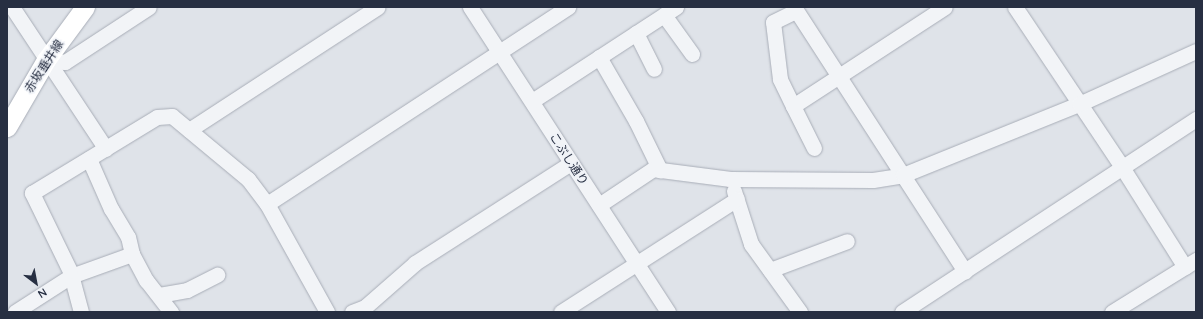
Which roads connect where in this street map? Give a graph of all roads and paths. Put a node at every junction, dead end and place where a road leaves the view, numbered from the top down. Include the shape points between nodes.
1 (12, 7) edge
2 (85, 7) edge
3 (149, 7) edge
4 (378, 7) edge
5 (470, 7) edge
6 (568, 7) edge
7 (945, 7) edge
8 (1015, 7) edge
9 (795, 9) edge
10 (670, 11) edge
11 (636, 33) junction
12 (500, 51) junction
13 (1196, 51) edge
14 (692, 54) dead end
15 (600, 57) junction
16 (46, 60) junction
17 (654, 69) dead end
18 (838, 76) junction
19 (532, 101) junction
20 (1079, 104) junction
21 (793, 106) junction
22 (9, 119) edge
23 (1196, 119) edge
24 (189, 130) junction
25 (814, 148) dead end
26 (106, 149) junction
27 (89, 159) junction
28 (571, 163) junction
29 (1122, 167) junction
30 (660, 170) junction
31 (903, 175) junction
32 (730, 179) junction
33 (737, 199) junction
34 (267, 204) junction
35 (599, 205) junction
36 (847, 241) dead end
37 (132, 254) junction
38 (636, 263) junction
39 (1190, 264) edge
40 (770, 270) junction
41 (965, 271) junction
42 (217, 275) dead end
43 (72, 276) junction
44 (159, 295) junction
45 (906, 311) edge
46 (15, 312) edge
47 (81, 312) edge
48 (171, 312) edge
49 (327, 312) edge
50 (352, 312) edge
51 (561, 312) edge
52 (668, 312) edge
53 (800, 312) edge
54 (1112, 312) edge

1 - 16 street
2 - 16 main road, 赤坂垂井線
3 - 16 street via 65,62
4 - 24 street
5 - 12 street, こぶし通り
6 - 12 street
7 - 18 street
8 - 20 street
9 - 18 street
9 - 21 street via 772,22 780,79
10 - 11 street
10 - 14 street
11 - 15 street
11 - 17 street
12 - 19 street, こぶし通り
12 - 34 street
13 - 20 street
15 - 19 street
15 - 30 street
16 - 22 main road, 赤坂垂井線
16 - 26 street
18 - 21 street
18 - 31 street
19 - 28 street, こぶし通り
20 - 29 street
20 - 31 street
21 - 25 street
23 - 29 street
24 - 26 street via 172,116 157,117
24 - 34 street via 248,178
26 - 27 street
27 - 37 street via 111,209 128,237
27 - 43 street via 32,193
28 - 35 street, こぶし通り
28 - 50 street via 416,263 365,307
29 - 39 street
29 - 41 street
30 - 32 street
30 - 35 street via 653,169
31 - 32 street via 873,180
31 - 41 street
32 - 33 street
33 - 38 street
33 - 40 street via 752,244
34 - 49 street
35 - 38 street, こぶし通り
36 - 40 street
37 - 43 street
37 - 44 street
38 - 51 street
38 - 52 street, こぶし通り
39 - 54 street
40 - 53 street
41 - 45 street
42 - 44 street via 187,290
43 - 46 street
43 - 47 street
44 - 48 street

